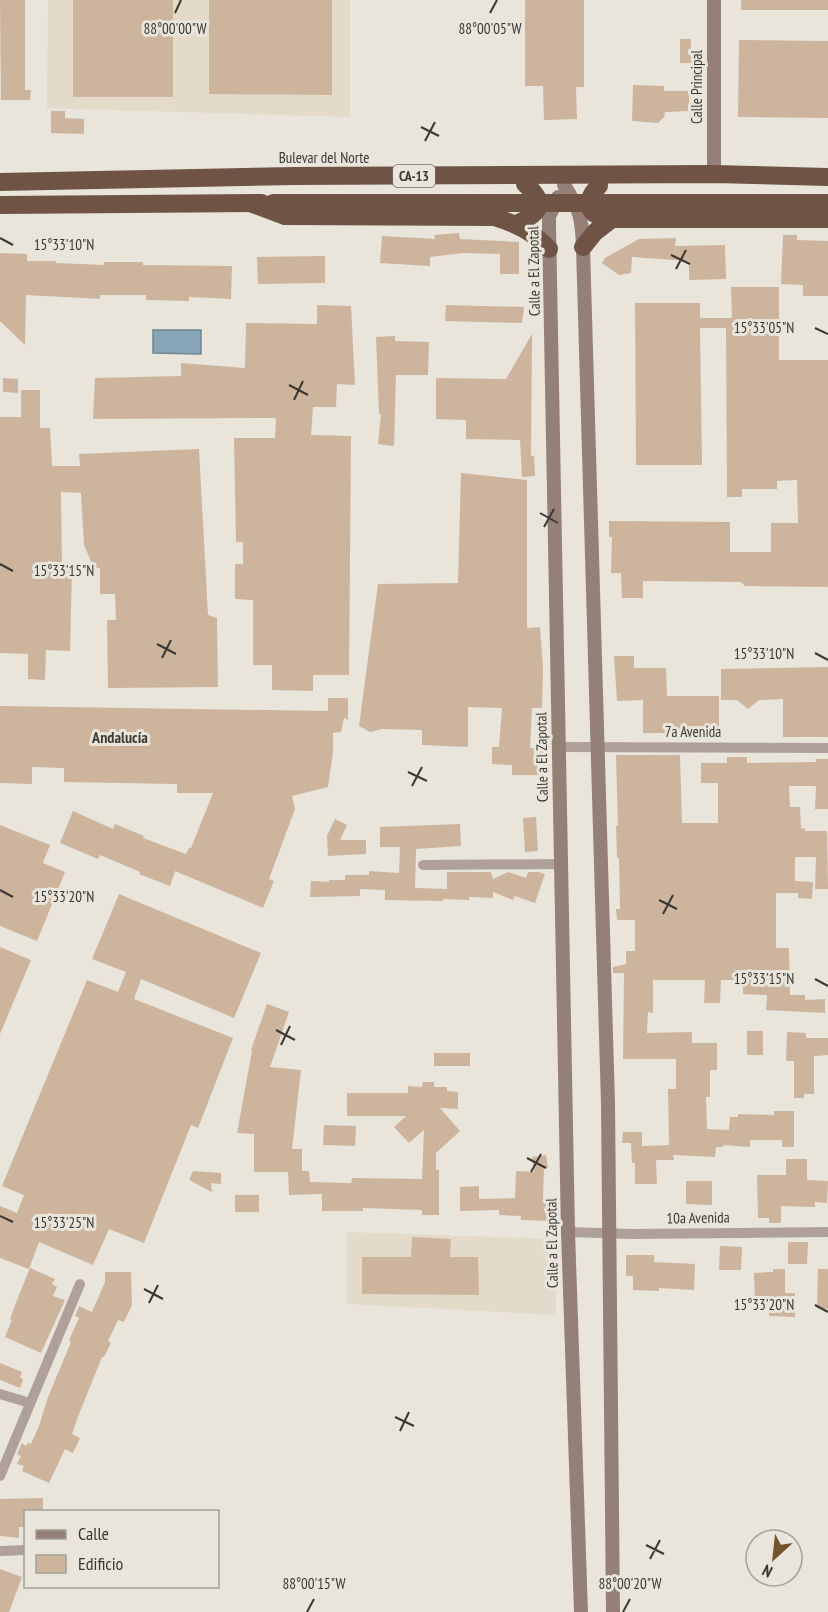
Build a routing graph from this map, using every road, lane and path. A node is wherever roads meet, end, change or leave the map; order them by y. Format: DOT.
graph roads {
  1 [pos="714,0"];
  2 [pos="714,174"];
  3 [pos="305,177"];
  4 [pos="828,177"];
  5 [pos="0,182"];
  6 [pos="525,184"];
  7 [pos="828,184"];
  8 [pos="564,185"];
  9 [pos="599,186"];
  10 [pos="828,202"];
  11 [pos="250,203"];
  12 [pos="0,206"];
  13 [pos="612,219"];
  14 [pos="828,219"];
  15 [pos="516,224"];
  16 [pos="583,247"];
  17 [pos="549,249"];
  18 [pos="559,747"];
  19 [pos="599,747"];
  20 [pos="828,748"];
  21 [pos="561,864"];
  22 [pos="423,865"];
  23 [pos="568,1232"];
  24 [pos="828,1232"];
  25 [pos="610,1234"];
  26 [pos="80,1284"];
  27 [pos="0,1394"];
  28 [pos="30,1403"];
  29 [pos="0,1476"];
  30 [pos="24,1550"];
  31 [pos="0,1551"];
  32 [pos="581,1612"];
  33 [pos="613,1612"];
  1 -- 2 [label="street, Calle Principal"];
  2 -- 3 [label="highway, Bulevar del Norte / CA-13"];
  2 -- 4 [label="highway, Bulevar del Norte / CA-13"];
  3 -- 5 [label="highway, Bulevar del Norte / CA-13"];
  3 -- 6 [label="highway"];
  6 -- 8 [label="highway"];
  6 -- 15 [label="highway"];
  7 -- 9 [label="highway"];
  8 -- 9 [label="highway"];
  8 -- 16 [label="street"];
  8 -- 17 [label="street, Calle a El Zapotal"];
  9 -- 13 [label="highway"];
  10 -- 11 [label="highway, CA-13, bridge"];
  11 -- 12 [label="highway, CA-13"];
  11 -- 15 [label="highway"];
  13 -- 14 [label="highway"];
  13 -- 16 [label="highway"];
  15 -- 17 [label="highway"];
  16 -- 19 [label="street"];
  17 -- 18 [label="street, Calle a El Zapotal"];
  18 -- 19 [label="street, 7a Avenida"];
  18 -- 21 [label="street, Calle a El Zapotal"];
  19 -- 20 [label="street, 7a Avenida"];
  19 -- 25 [label="street"];
  21 -- 22 [label="street"];
  21 -- 23 [label="street, Calle a El Zapotal"];
  23 -- 25 [label="street, 10a Avenida"];
  23 -- 32 [label="street, Calle a El Zapotal"];
  24 -- 25 [label="street, 10a Avenida"];
  25 -- 33 [label="street"];
  26 -- 28 [label="street"];
  27 -- 28 [label="street"];
  28 -- 29 [label="street"];
  30 -- 31 [label="street"];
}
